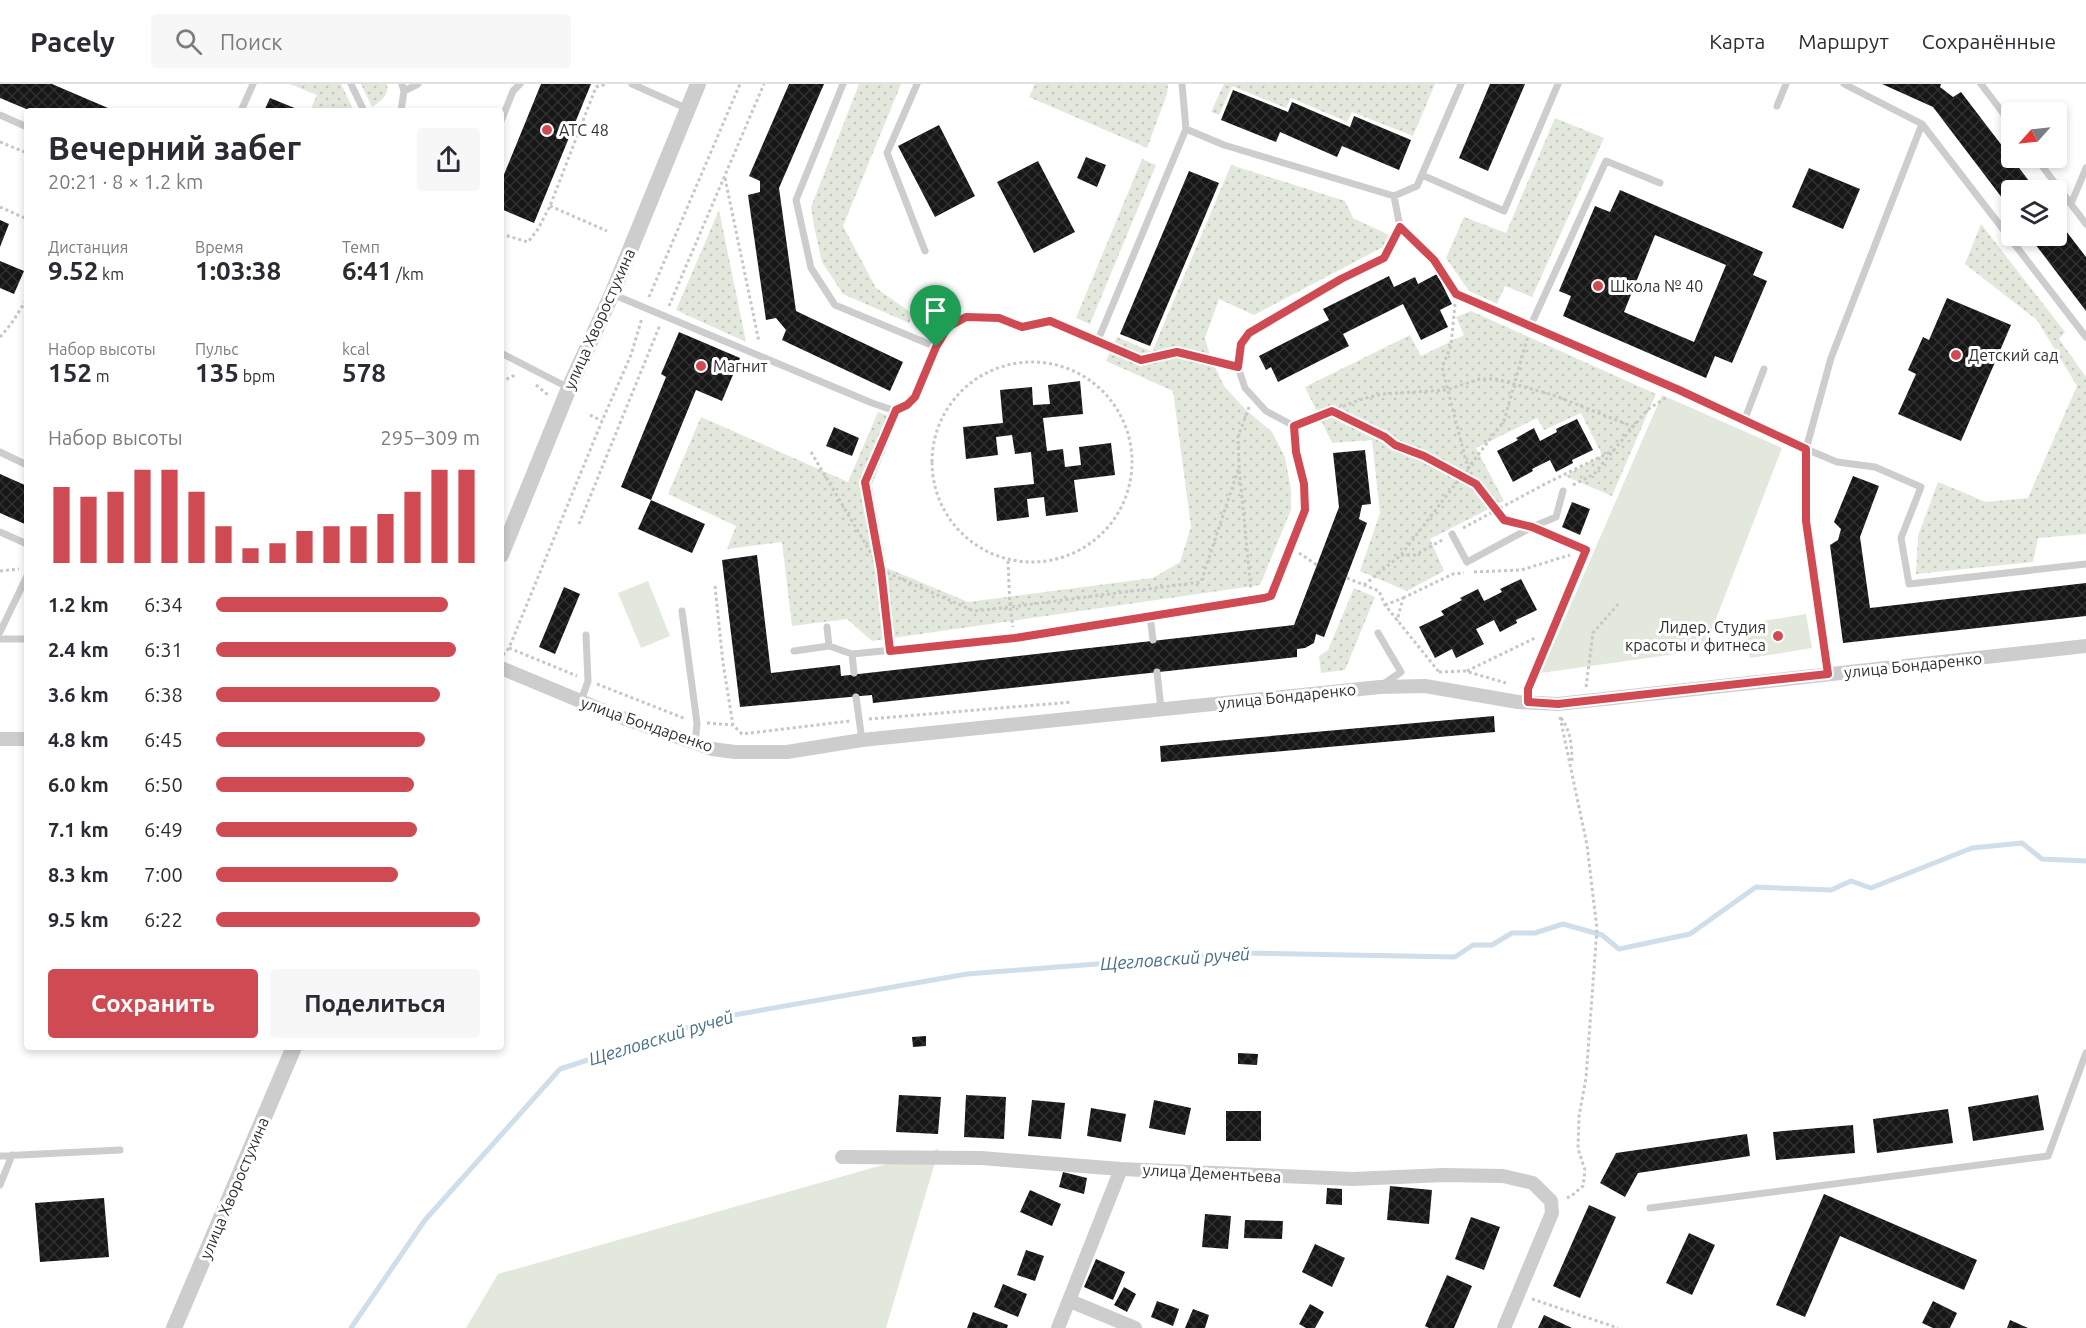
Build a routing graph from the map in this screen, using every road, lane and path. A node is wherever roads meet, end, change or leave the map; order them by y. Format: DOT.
graph roads {
  1 [pos="253,84"];
  2 [pos="351,84"];
  3 [pos="418,84"];
  4 [pos="520,84"];
  5 [pos="607,84"];
  6 [pos="632,84"];
  7 [pos="660,84"];
  8 [pos="698,84"];
  9 [pos="740,84"];
  10 [pos="764,84"];
  11 [pos="843,84"];
  12 [pos="916,84"];
  13 [pos="1182,84"];
  14 [pos="1461,84"];
  15 [pos="1558,84"];
  16 [pos="1786,84"];
  17 [pos="1844,84"];
  18 [pos="1981,84"];
  19 [pos="403,87"];
  20 [pos="656,94"];
  21 [pos="1777,106"];
  22 [pos="242,108"];
  23 [pos="363,108"];
  24 [pos="401,108"];
  25 [pos="688,109"];
  26 [pos="2001,110"];
  27 [pos="504,114"];
  28 [pos="0,115"];
  29 [pos="1922,124"];
  30 [pos="24,126"];
  31 [pos="1186,129"];
  32 [pos="0,142"];
  33 [pos="24,152"];
  34 [pos="2044,168"];
  35 [pos="2086,168"];
  36 [pos="1422,175"];
  37 [pos="725,177"];
  38 [pos="1660,183"];
  39 [pos="1394,196"];
  40 [pos="2071,204"];
  41 [pos="550,206"];
  42 [pos="0,207"];
  43 [pos="24,218"];
  44 [pos="2086,224"];
  45 [pos="1400,227"];
  46 [pos="607,231"];
  47 [pos="504,235"];
  48 [pos="926,251"];
  49 [pos="612,294"];
  50 [pos="1456,294"];
  51 [pos="24,304"];
  52 [pos="645,307"];
  53 [pos="664,316"];
  54 [pos="1530,327"];
  55 [pos="0,337"];
  56 [pos="2086,337"];
  57 [pos="1098,340"];
  58 [pos="936,347"];
  59 [pos="504,355"];
  60 [pos="761,355"];
  61 [pos="1238,367"];
  62 [pos="1764,369"];
  63 [pos="524,378"];
  64 [pos="504,380"];
  65 [pos="533,382"];
  66 [pos="1514,384"];
  67 [pos="569,388"];
  68 [pos="1446,390"];
  69 [pos="1679,390"];
  70 [pos="548,394"];
  71 [pos="1252,397"];
  72 [pos="896,410"];
  73 [pos="1332,411"];
  74 [pos="590,415"];
  75 [pos="602,421"];
  76 [pos="1744,421"];
  77 [pos="1294,426"];
  78 [pos="1634,426"];
  79 [pos="1616,449"];
  80 [pos="1806,449"];
  81 [pos="0,452"];
  82 [pos="811,452"];
  83 [pos="24,464"];
  84 [pos="1239,467"];
  85 [pos="1469,467"];
  86 [pos="1461,476"];
  87 [pos="1476,484"];
  88 [pos="1563,490"];
  89 [pos="1496,510"];
  90 [pos="579,524"];
  91 [pos="1532,527"];
  92 [pos="0,532"];
  93 [pos="1452,534"];
  94 [pos="24,543"];
  95 [pos="1291,547"];
  96 [pos="504,548"];
  97 [pos="1586,550"];
  98 [pos="1401,555"];
  99 [pos="1008,561"];
  100 [pos="2086,564"];
  101 [pos="1317,565"];
  102 [pos="24,569"];
  103 [pos="881,570"];
  104 [pos="0,571"];
  105 [pos="1347,578"];
  106 [pos="24,582"];
  107 [pos="1364,585"];
  108 [pos="1403,598"];
  109 [pos="1252,600"];
  110 [pos="1619,603"];
  111 [pos="1385,605"];
  112 [pos="1010,607"];
  113 [pos="682,611"];
  114 [pos="1150,616"];
  115 [pos="1397,621"];
  116 [pos="827,627"];
  117 [pos="1551,630"];
  118 [pos="0,632"];
  119 [pos="1378,633"];
  120 [pos="586,635"];
  121 [pos="1015,638"];
  122 [pos="0,639"];
  123 [pos="24,639"];
  124 [pos="1153,640"];
  125 [pos="829,646"];
  126 [pos="2086,646"];
  127 [pos="509,648"];
  128 [pos="794,651"];
  129 [pos="890,651"];
  130 [pos="504,654"];
  131 [pos="852,654"];
  132 [pos="504,669"];
  133 [pos="1465,671"];
  134 [pos="1157,672"];
  135 [pos="1439,672"];
  136 [pos="854,673"];
  137 [pos="1828,674"];
  138 [pos="588,681"];
  139 [pos="1380,687"];
  140 [pos="1586,689"];
  141 [pos="856,697"];
  142 [pos="580,701"];
  143 [pos="1528,702"];
  144 [pos="1161,709"];
  145 [pos="697,723"];
  146 [pos="733,725"];
  147 [pos="0,739"];
  148 [pos="24,739"];
  149 [pos="862,740"];
  150 [pos="695,744"];
  151 [pos="1571,767"];
  152 [pos="293,1050"];
  153 [pos="2086,1053"];
  154 [pos="120,1150"];
  155 [pos="12,1155"];
  156 [pos="0,1156"];
  157 [pos="842,1157"];
  158 [pos="1121,1169"];
  159 [pos="0,1185"];
  160 [pos="1551,1201"];
  161 [pos="1650,1208"];
  162 [pos="1519,1293"];
  163 [pos="1070,1301"];
  164 [pos="174,1328"];
  165 [pos="1058,1328"];
  166 [pos="1135,1328"];
  167 [pos="1504,1328"];
  168 [pos="1618,1328"];
  1 -- 22 [label="lane"];
  2 -- 23 [label="lane"];
  3 -- 19 [label="lane"];
  4 -- 27 [label="lane"];
  5 -- 41 [label="path"];
  6 -- 20 [label="lane"];
  7 -- 20 [label="lane"];
  8 -- 25 [label="street, улица Хворостухина"];
  9 -- 52 [label="path"];
  10 -- 37 [label="path"];
  11 -- 58 [label="lane"];
  12 -- 48 [label="lane"];
  13 -- 31 [label="lane"];
  14 -- 36 [label="lane"];
  15 -- 36 [label="lane"];
  16 -- 21 [label="lane"];
  17 -- 29 [label="lane"];
  18 -- 26 [label="lane"];
  19 -- 24 [label="lane"];
  20 -- 25 [label="lane"];
  25 -- 49 [label="street, улица Хворостухина"];
  28 -- 30 [label="lane"];
  29 -- 56 [label="lane"];
  29 -- 80 [label="lane"];
  31 -- 39 [label="lane"];
  31 -- 57 [label="lane"];
  32 -- 33 [label="path"];
  34 -- 40 [label="lane"];
  35 -- 40 [label="lane"];
  36 -- 39 [label="lane"];
  37 -- 53 [label="path"];
  37 -- 60 [label="path"];
  38 -- 54 [label="lane"];
  39 -- 45 [label="lane"];
  40 -- 44 [label="lane"];
  41 -- 46 [label="path"];
  41 -- 47 [label="path"];
  42 -- 43 [label="path"];
  45 -- 50 [label="lane"];
  45 -- 61 [label="lane"];
  49 -- 52 [label="lane"];
  49 -- 67 [label="street, улица Хворостухина"];
  50 -- 54 [label="path"];
  50 -- 68 [label="path"];
  51 -- 55 [label="path"];
  52 -- 53 [label="lane"];
  52 -- 75 [label="path"];
  53 -- 60 [label="lane"];
  53 -- 90 [label="path"];
  54 -- 66 [label="path"];
  54 -- 69 [label="lane"];
  57 -- 58 [label="lane"];
  57 -- 61 [label="path"];
  58 -- 72 [label="lane"];
  59 -- 67 [label="lane"];
  60 -- 72 [label="lane"];
  61 -- 71 [label="lane"];
  62 -- 76 [label="lane"];
  63 -- 64 [label="path"];
  65 -- 70 [label="path"];
  66 -- 68 [label="path"];
  66 -- 78 [label="path"];
  66 -- 85 [label="path"];
  67 -- 96 [label="street, улица Хворостухина"];
  68 -- 73 [label="path"];
  68 -- 85 [label="path"];
  69 -- 76 [label="lane"];
  69 -- 78 [label="path"];
  71 -- 77 [label="lane"];
  71 -- 84 [label="path"];
  72 -- 103 [label="path"];
  73 -- 77 [label="path"];
  73 -- 86 [label="path"];
  74 -- 75 [label="path"];
  75 -- 127 [label="path"];
  76 -- 80 [label="lane"];
  77 -- 95 [label="lane"];
  78 -- 79 [label="path"];
  79 -- 88 [label="path"];
  79 -- 89 [label="path"];
  80 -- 100 [label="lane"];
  80 -- 137 [label="lane"];
  81 -- 83 [label="lane"];
  82 -- 103 [label="path"];
  84 -- 109 [label="path"];
  84 -- 112 [label="path"];
  85 -- 86 [label="path"];
  85 -- 87 [label="path"];
  86 -- 87 [label="path"];
  86 -- 98 [label="path"];
  87 -- 89 [label="path"];
  88 -- 91 [label="lane"];
  89 -- 91 [label="path"];
  89 -- 93 [label="path"];
  91 -- 93 [label="lane"];
  91 -- 97 [label="lane"];
  92 -- 94 [label="lane"];
  93 -- 98 [label="path"];
  95 -- 101 [label="path"];
  95 -- 109 [label="lane"];
  97 -- 108 [label="path"];
  97 -- 117 [label="lane"];
  98 -- 107 [label="path"];
  99 -- 99 [label="path"];
  99 -- 112 [label="path"];
  102 -- 104 [label="path"];
  103 -- 112 [label="path"];
  103 -- 129 [label="path"];
  105 -- 107 [label="path"];
  106 -- 118 [label="lane"];
  107 -- 111 [label="path"];
  108 -- 111 [label="path"];
  108 -- 115 [label="path"];
  109 -- 114 [label="lane"];
  110 -- 140 [label="path"];
  111 -- 115 [label="path"];
  112 -- 121 [label="path"];
  113 -- 145 [label="lane"];
  114 -- 121 [label="lane"];
  114 -- 124 [label="lane"];
  115 -- 135 [label="path"];
  116 -- 125 [label="lane"];
  117 -- 133 [label="path"];
  117 -- 143 [label="lane"];
  119 -- 139 [label="lane"];
  120 -- 138 [label="lane"];
  121 -- 129 [label="lane"];
  122 -- 123 [label="lane"];
  125 -- 128 [label="lane"];
  125 -- 131 [label="lane"];
  126 -- 137 [label="street, улица Бондаренко"];
  127 -- 130 [label="path"];
  127 -- 138 [label="path"];
  129 -- 131 [label="lane"];
  131 -- 136 [label="lane"];
  132 -- 142 [label="street, улица Бондаренко"];
  134 -- 144 [label="lane"];
  137 -- 143 [label="street, улица Бондаренко"];
  138 -- 142 [label="lane"];
  138 -- 145 [label="path"];
  139 -- 143 [label="street, улица Бондаренко"];
  139 -- 144 [label="street, улица Бондаренко"];
  141 -- 149 [label="lane"];
  142 -- 150 [label="street, улица Бондаренко"];
  144 -- 149 [label="street, улица Бондаренко"];
  145 -- 146 [label="path"];
  145 -- 150 [label="lane"];
  147 -- 148 [label="street"];
  149 -- 150 [label="street, улица Бондаренко"];
  151 -- 151 [label="path"];
  151 -- 160 [label="path"];
  152 -- 164 [label="street, улица Хворостухина"];
  153 -- 161 [label="lane"];
  154 -- 155 [label="lane"];
  155 -- 156 [label="lane"];
  155 -- 159 [label="lane"];
  157 -- 158 [label="street, улица Дементьева"];
  158 -- 160 [label="street, улица Дементьева"];
  158 -- 163 [label="street"];
  160 -- 162 [label="street"];
  162 -- 167 [label="street"];
  162 -- 168 [label="path"];
  163 -- 165 [label="street"];
  163 -- 166 [label="street"];
}
